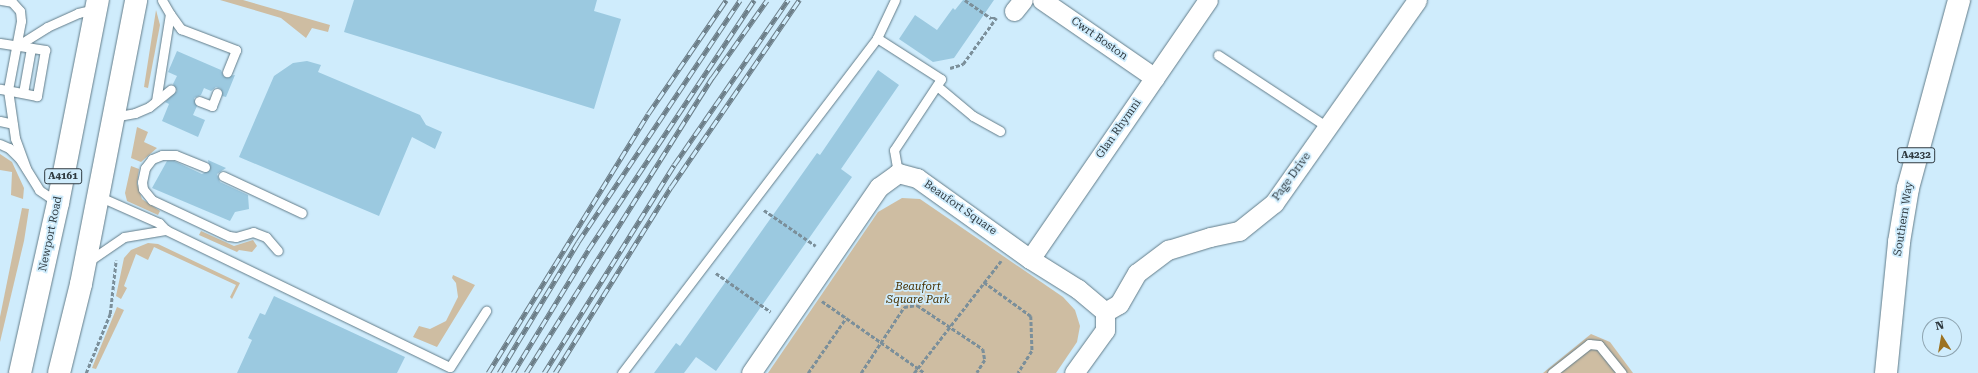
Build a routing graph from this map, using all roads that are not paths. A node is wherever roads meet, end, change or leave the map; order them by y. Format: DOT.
graph roads {
  1 [pos="1,0"];
  2 [pos="136,0"];
  3 [pos="162,0"];
  4 [pos="895,0"];
  5 [pos="1042,0"];
  6 [pos="1208,0"];
  7 [pos="1417,0"];
  8 [pos="1959,0"];
  9 [pos="97,5"];
  10 [pos="170,14"];
  11 [pos="877,38"];
  12 [pos="0,43"];
  13 [pos="17,46"];
  14 [pos="31,48"];
  15 [pos="1218,55"];
  16 [pos="227,72"];
  17 [pos="1155,78"];
  18 [pos="937,82"];
  19 [pos="4,89"];
  20 [pos="171,89"];
  21 [pos="23,93"];
  22 [pos="217,93"];
  23 [pos="156,101"];
  24 [pos="199,101"];
  25 [pos="112,117"];
  26 [pos="0,122"];
  27 [pos="13,124"];
  28 [pos="1327,127"];
  29 [pos="1000,131"];
  30 [pos="0,144"];
  31 [pos="205,167"];
  32 [pos="26,168"];
  33 [pos="898,173"];
  34 [pos="223,176"];
  35 [pos="98,196"];
  36 [pos="58,203"];
  37 [pos="302,213"];
  38 [pos="166,230"];
  39 [pos="278,251"];
  40 [pos="1030,259"];
  41 [pos="84,265"];
  42 [pos="486,311"];
  43 [pos="1105,312"];
  44 [pos="449,370"];
  45 [pos="20,373"];
  46 [pos="60,373"];
  47 [pos="622,373"];
  48 [pos="751,373"];
  49 [pos="1074,373"];
  50 [pos="1552,373"];
  51 [pos="1622,373"];
  52 [pos="1886,373"];
  1 -- 13 [label="lane"];
  2 -- 25 [label="main road"];
  3 -- 10 [label="lane"];
  4 -- 11 [label="lane"];
  5 -- 17 [label="street, Cwrt Boston"];
  6 -- 17 [label="street, Glan Rhymni"];
  7 -- 28 [label="street, Page Drive"];
  8 -- 52 [label="main road, Southern Way / A4232"];
  9 -- 13 [label="lane"];
  9 -- 36 [label="main road, Newport Road / A4161"];
  10 -- 16 [label="lane"];
  10 -- 23 [label="lane"];
  11 -- 18 [label="lane"];
  11 -- 47 [label="lane"];
  12 -- 13 [label="lane"];
  13 -- 14 [label="lane"];
  13 -- 19 [label="lane"];
  14 -- 21 [label="lane"];
  14 -- 21 [label="lane"];
  15 -- 28 [label="lane"];
  17 -- 40 [label="street, Glan Rhymni"];
  18 -- 29 [label="lane"];
  18 -- 33 [label="lane"];
  19 -- 21 [label="lane"];
  19 -- 27 [label="lane"];
  20 -- 23 [label="lane"];
  22 -- 24 [label="lane"];
  23 -- 25 [label="lane"];
  25 -- 35 [label="main road"];
  26 -- 27 [label="lane"];
  27 -- 32 [label="lane"];
  28 -- 43 [label="street, Page Drive"];
  30 -- 32 [label="lane"];
  31 -- 39 [label="lane"];
  32 -- 36 [label="lane"];
  33 -- 40 [label="street, Beaufort Square"];
  33 -- 48 [label="street"];
  34 -- 37 [label="lane"];
  35 -- 38 [label="lane"];
  35 -- 41 [label="main road"];
  36 -- 45 [label="main road, Newport Road / A4161"];
  38 -- 41 [label="lane"];
  38 -- 44 [label="lane"];
  40 -- 43 [label="street, Beaufort Square"];
  41 -- 46 [label="main road"];
  42 -- 44 [label="lane"];
  43 -- 49 [label="street"];
  50 -- 51 [label="lane"];
}
